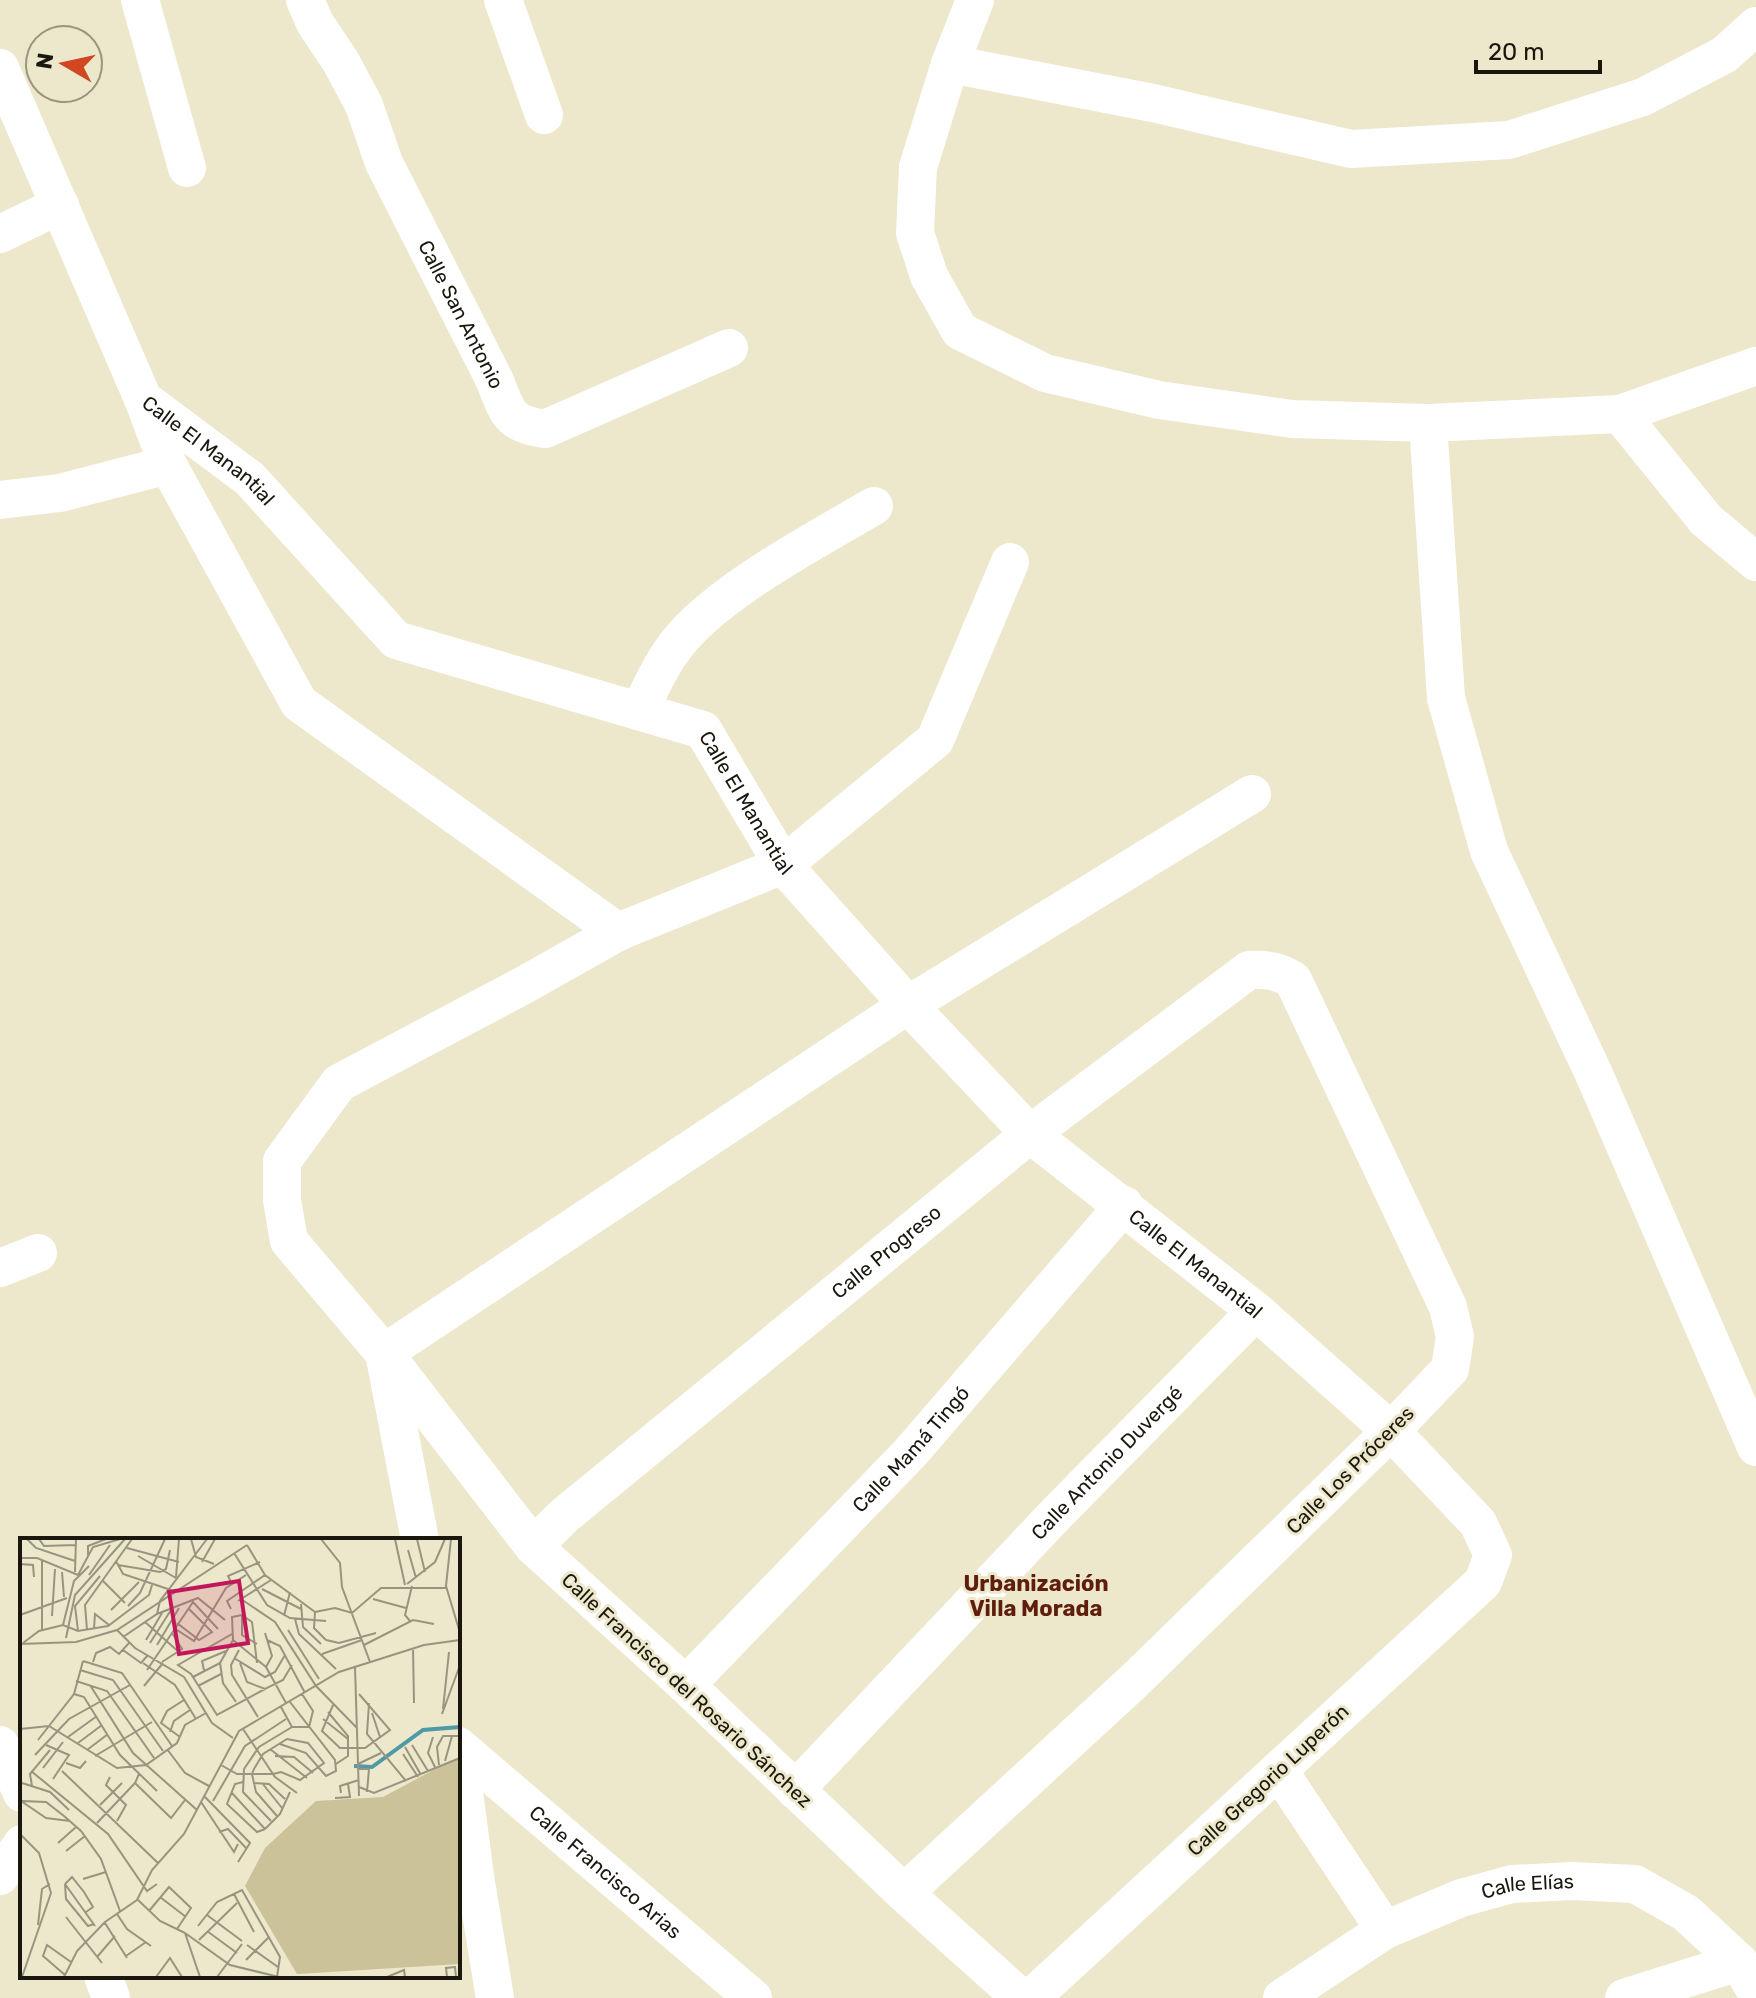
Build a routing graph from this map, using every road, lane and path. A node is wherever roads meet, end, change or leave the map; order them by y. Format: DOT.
graph roads {
  1 [pos="140,0"];
  2 [pos="305,0"];
  3 [pos="975,0"];
  4 [pos="505,1"];
  5 [pos="1756,26"];
  6 [pos="950,64"];
  7 [pos="0,68"];
  8 [pos="544,115"];
  9 [pos="187,168"];
  10 [pos="60,205"];
  11 [pos="0,234"];
  12 [pos="729,348"];
  13 [pos="1756,366"];
  14 [pos="143,399"];
  15 [pos="1620,414"];
  16 [pos="1428,423"];
  17 [pos="168,465"];
  18 [pos="0,500"];
  19 [pos="874,506"];
  20 [pos="1010,562"];
  21 [pos="1756,562"];
  22 [pos="639,711"];
  23 [pos="1252,794"];
  24 [pos="783,865"];
  25 [pos="618,932"];
  26 [pos="1249,970"];
  27 [pos="908,1005"];
  28 [pos="1030,1134"];
  29 [pos="1124,1205"];
  30 [pos="38,1253"];
  31 [pos="0,1268"];
  32 [pos="1256,1311"];
  33 [pos="384,1353"];
  34 [pos="1391,1431"];
  35 [pos="1756,1447"];
  36 [pos="420,1538"];
  37 [pos="533,1546"];
  38 [pos="1493,1555"];
  39 [pos="686,1685"];
  40 [pos="20,1742"];
  41 [pos="0,1745"];
  42 [pos="460,1748"];
  43 [pos="1279,1771"];
  44 [pos="460,1779"];
  45 [pos="20,1789"];
  46 [pos="795,1790"];
  47 [pos="20,1847"];
  48 [pos="0,1876"];
  49 [pos="466,1878"];
  50 [pos="904,1893"];
  51 [pos="1385,1930"];
  52 [pos="1748,1977"];
  53 [pos="104,1978"];
  54 [pos="111,1998"];
  55 [pos="495,1998"];
  56 [pos="753,1998"];
  57 [pos="1021,1998"];
  58 [pos="1031,1998"];
  59 [pos="1282,1998"];
  60 [pos="1624,1998"];
  1 -- 9 [label="street"];
  2 -- 12 [label="street, Calle San Antonio"];
  3 -- 6 [label="street"];
  4 -- 8 [label="street"];
  5 -- 6 [label="street"];
  6 -- 16 [label="street"];
  7 -- 10 [label="street, Calle El Manantial"];
  10 -- 11 [label="street"];
  10 -- 14 [label="street, Calle El Manantial"];
  13 -- 15 [label="street"];
  14 -- 17 [label="street"];
  14 -- 22 [label="street, Calle El Manantial"];
  15 -- 16 [label="street"];
  15 -- 21 [label="street"];
  16 -- 35 [label="street"];
  17 -- 18 [label="street"];
  17 -- 25 [label="street"];
  19 -- 22 [label="street"];
  20 -- 24 [label="street"];
  22 -- 24 [label="street, Calle El Manantial"];
  23 -- 27 [label="street"];
  24 -- 25 [label="street"];
  24 -- 27 [label="street, Calle El Manantial"];
  25 -- 33 [label="street, Calle Francisco del Rosario Sánchez"];
  26 -- 28 [label="street, Calle Progreso"];
  26 -- 34 [label="street, Calle Los Próceres"];
  27 -- 28 [label="street, Calle El Manantial"];
  27 -- 33 [label="street"];
  28 -- 29 [label="street, Calle El Manantial"];
  28 -- 37 [label="street, Calle Progreso"];
  29 -- 32 [label="street, Calle El Manantial"];
  29 -- 39 [label="street, Calle Mamá Tingó"];
  30 -- 31 [label="street"];
  32 -- 34 [label="street, Calle El Manantial"];
  32 -- 46 [label="street, Calle Antonio Duvergé"];
  33 -- 36 [label="street"];
  33 -- 37 [label="street, Calle Francisco del Rosario Sánchez"];
  34 -- 38 [label="street, Calle El Manantial"];
  34 -- 50 [label="street, Calle Los Próceres"];
  37 -- 39 [label="street, Calle Francisco del Rosario Sánchez"];
  38 -- 43 [label="street, Calle Gregorio Luperón"];
  39 -- 46 [label="street, Calle Francisco del Rosario Sánchez"];
  40 -- 41 [label="street"];
  41 -- 45 [label="street"];
  42 -- 56 [label="street, Calle Francisco Arias"];
  43 -- 51 [label="street"];
  43 -- 58 [label="street, Calle Gregorio Luperón"];
  44 -- 49 [label="street"];
  46 -- 50 [label="street, Calle Francisco del Rosario Sánchez"];
  47 -- 48 [label="street"];
  49 -- 55 [label="street"];
  50 -- 57 [label="street, Calle Francisco del Rosario Sánchez"];
  51 -- 52 [label="street, Calle Elías"];
  51 -- 59 [label="street, Calle Elías"];
  52 -- 60 [label="street"];
  53 -- 54 [label="street"];
}
